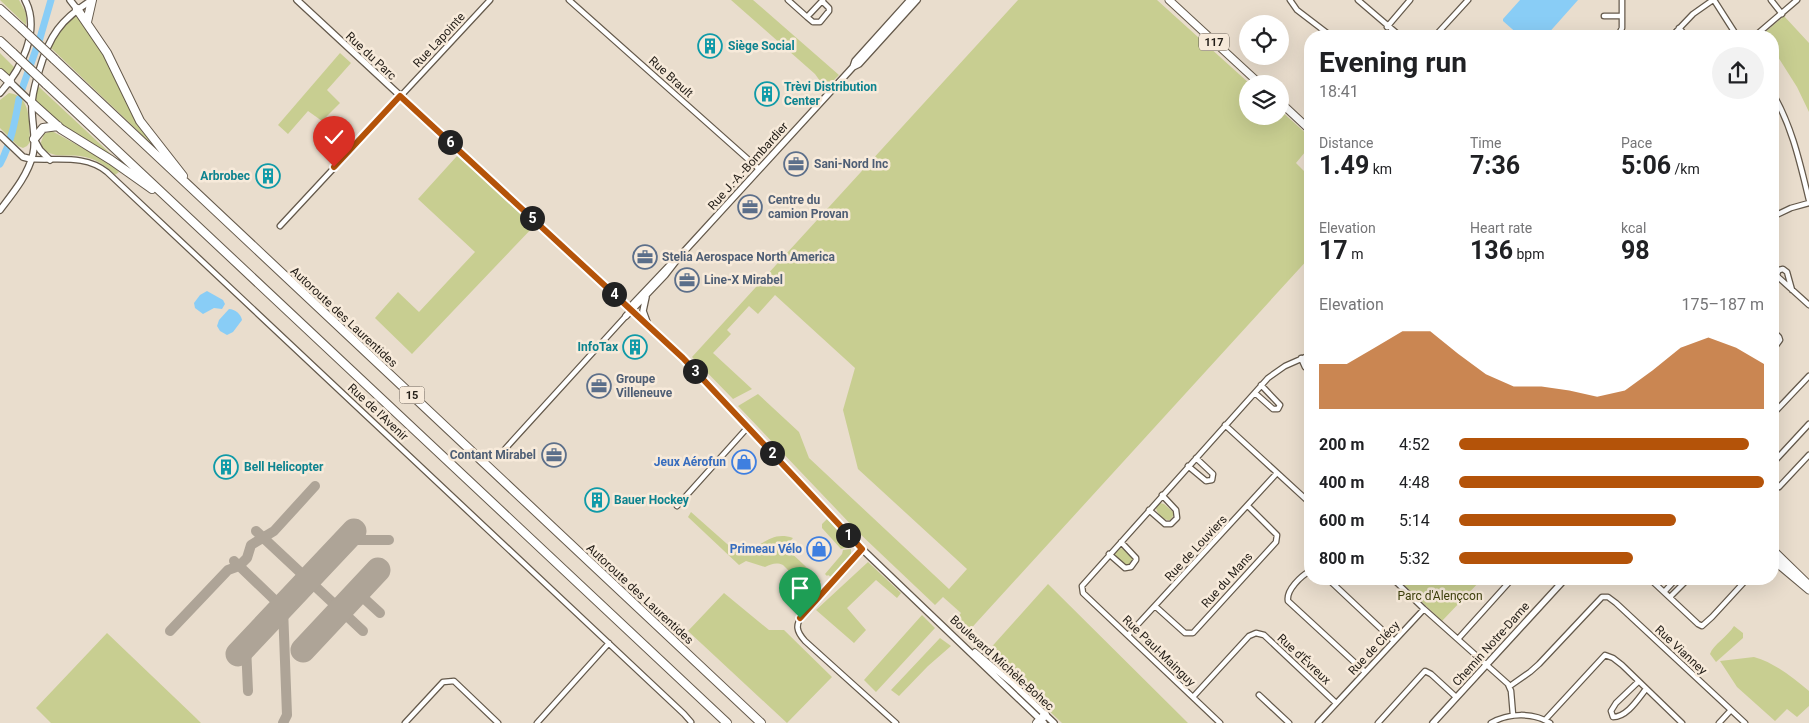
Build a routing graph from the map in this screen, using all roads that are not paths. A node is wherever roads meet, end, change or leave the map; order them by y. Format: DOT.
graph roads {
  1 [pos="25,0"];
  2 [pos="70,0"];
  3 [pos="84,0"];
  4 [pos="92,0"];
  5 [pos="297,0"];
  6 [pos="490,0"];
  7 [pos="569,0"];
  8 [pos="788,0"];
  9 [pos="910,0"];
  10 [pos="917,0"];
  11 [pos="1169,0"];
  12 [pos="1290,0"];
  13 [pos="1358,0"];
  14 [pos="1410,0"];
  15 [pos="1468,0"];
  16 [pos="1622,0"];
  17 [pos="1714,0"];
  18 [pos="1770,0"];
  19 [pos="1797,0"];
  20 [pos="822,1"];
  21 [pos="0,8"];
  22 [pos="75,10"];
  23 [pos="1782,14"];
  24 [pos="1604,16"];
  25 [pos="1622,16"];
  26 [pos="807,17"];
  27 [pos="87,22"];
  28 [pos="1388,27"];
  29 [pos="1679,28"];
  30 [pos="1322,30"];
  31 [pos="1392,30"];
  32 [pos="1440,30"];
  33 [pos="1621,30"];
  34 [pos="1733,30"];
  35 [pos="1762,30"];
  36 [pos="0,41"];
  37 [pos="853,67"];
  38 [pos="0,73"];
  39 [pos="1250,75"];
  40 [pos="10,82"];
  41 [pos="0,93"];
  42 [pos="400,96"];
  43 [pos="32,103"];
  44 [pos="1779,104"];
  45 [pos="1289,110"];
  46 [pos="1304,124"];
  47 [pos="58,126"];
  48 [pos="0,135"];
  49 [pos="34,139"];
  50 [pos="31,159"];
  51 [pos="50,160"];
  52 [pos="759,169"];
  53 [pos="198,195"];
  54 [pos="171,201"];
  55 [pos="1809,202"];
  56 [pos="0,210"];
  57 [pos="1779,214"];
  58 [pos="280,226"];
  59 [pos="679,257"];
  60 [pos="1792,290"];
  61 [pos="646,296"];
  62 [pos="1809,305"];
  63 [pos="631,310"];
  64 [pos="626,316"];
  65 [pos="649,326"];
  66 [pos="1304,357"];
  67 [pos="1301,358"];
  68 [pos="1304,365"];
  69 [pos="1809,376"];
  70 [pos="1261,385"];
  71 [pos="1254,393"];
  72 [pos="1779,408"];
  73 [pos="1809,424"];
  74 [pos="1225,425"];
  75 [pos="748,427"];
  76 [pos="505,448"];
  77 [pos="1809,455"];
  78 [pos="1779,456"];
  79 [pos="1196,458"];
  80 [pos="1188,466"];
  81 [pos="1277,473"];
  82 [pos="1779,487"];
  83 [pos="1162,495"];
  84 [pos="1304,498"];
  85 [pos="677,506"];
  86 [pos="1248,506"];
  87 [pos="1149,510"];
  88 [pos="1121,542"];
  89 [pos="862,549"];
  90 [pos="1109,554"];
  91 [pos="1779,556"];
  92 [pos="1779,565"];
  93 [pos="1304,577"];
  94 [pos="1334,585"];
  95 [pos="1399,585"];
  96 [pos="1507,585"];
  97 [pos="1559,585"];
  98 [pos="1658,585"];
  99 [pos="1670,585"];
  100 [pos="1682,585"];
  101 [pos="1742,585"];
  102 [pos="1809,585"];
  103 [pos="1809,590"];
  104 [pos="1665,591"];
  105 [pos="1670,596"];
  106 [pos="1155,606"];
  107 [pos="1424,609"];
  108 [pos="1128,635"];
  109 [pos="1458,639"];
  110 [pos="1394,641"];
  111 [pos="609,643"];
  112 [pos="1486,664"];
  113 [pos="1365,672"];
  114 [pos="1638,682"];
  115 [pos="1510,686"];
  116 [pos="1646,689"];
  117 [pos="1259,694"];
  118 [pos="1193,697"];
  119 [pos="1456,697"];
  120 [pos="1336,703"];
  121 [pos="1731,710"];
  122 [pos="1513,715"];
  123 [pos="1545,720"];
  124 [pos="1045,721"];
  125 [pos="691,722"];
  126 [pos="405,723"];
  127 [pos="498,723"];
  128 [pos="537,723"];
  129 [pos="727,723"];
  130 [pos="761,723"];
  131 [pos="896,723"];
  132 [pos="1220,723"];
  133 [pos="1289,723"];
  134 [pos="1318,723"];
  135 [pos="1378,723"];
  136 [pos="1433,723"];
  137 [pos="1491,723"];
  138 [pos="1550,723"];
  139 [pos="1682,723"];
  140 [pos="1719,723"];
  141 [pos="1745,723"];
  1 -- 40 [label="street"];
  2 -- 22 [label="street"];
  3 -- 22 [label="street"];
  4 -- 22 [label="street"];
  4 -- 27 [label="highway"];
  5 -- 42 [label="street, Rue du Parc"];
  6 -- 42 [label="street, Rue Lapointe"];
  7 -- 52 [label="street, Rue Brault"];
  8 -- 26 [label="street"];
  9 -- 37 [label="street, Rue J.-A.-Bombardier"];
  10 -- 37 [label="street, Rue J.-A.-Bombardier"];
  11 -- 39 [label="main road, 117"];
  12 -- 30 [label="street"];
  13 -- 28 [label="street"];
  14 -- 28 [label="street"];
  15 -- 32 [label="street"];
  16 -- 25 [label="street"];
  17 -- 29 [label="street"];
  17 -- 34 [label="street"];
  18 -- 23 [label="street"];
  19 -- 23 [label="street"];
  20 -- 26 [label="street"];
  20 -- 26 [label="street"];
  21 -- 53 [label="highway, Autoroute des Laurentides / 15, bridge"];
  22 -- 27 [label="highway"];
  22 -- 43 [label="street"];
  23 -- 35 [label="street"];
  24 -- 25 [label="street"];
  25 -- 33 [label="street"];
  27 -- 53 [label="highway"];
  28 -- 31 [label="street"];
  36 -- 54 [label="highway, 15, bridge"];
  37 -- 52 [label="street, Rue J.-A.-Bombardier"];
  38 -- 40 [label="highway"];
  40 -- 41 [label="street"];
  40 -- 43 [label="street"];
  42 -- 58 [label="street, Rue Lapointe"];
  42 -- 63 [label="street, Rue du Parc"];
  43 -- 47 [label="highway"];
  43 -- 49 [label="street"];
  44 -- 55 [label="street"];
  45 -- 46 [label="main road"];
  47 -- 49 [label="highway"];
  47 -- 54 [label="highway"];
  48 -- 50 [label="street"];
  49 -- 50 [label="street"];
  49 -- 51 [label="street"];
  50 -- 51 [label="street, Rue de l'Avenir"];
  50 -- 56 [label="street"];
  51 -- 111 [label="street, Rue de l'Avenir"];
  52 -- 59 [label="street, Rue J.-A.-Bombardier"];
  53 -- 130 [label="highway, Autoroute des Laurentides / 15"];
  54 -- 129 [label="highway, 15"];
  55 -- 57 [label="street"];
  59 -- 61 [label="street, Rue J.-A.-Bombardier"];
  59 -- 63 [label="street, Rue J.-A.-Bombardier"];
  60 -- 62 [label="street"];
  61 -- 63 [label="street, Rue J.-A.-Bombardier"];
  61 -- 65 [label="street"];
  63 -- 64 [label="street, Rue J.-A.-Bombardier"];
  63 -- 65 [label="street, Boulevard Michèle-Bohec"];
  64 -- 76 [label="street, Rue J.-A.-Bombardier"];
  65 -- 75 [label="street, Boulevard Michèle-Bohec"];
  66 -- 67 [label="street"];
  67 -- 68 [label="street"];
  67 -- 70 [label="street"];
  69 -- 72 [label="street"];
  70 -- 71 [label="street"];
  70 -- 71 [label="street"];
  71 -- 74 [label="street"];
  73 -- 78 [label="street"];
  74 -- 79 [label="street"];
  74 -- 81 [label="street"];
  75 -- 85 [label="street"];
  75 -- 89 [label="street, Boulevard Michèle-Bohec"];
  77 -- 82 [label="street"];
  79 -- 80 [label="street"];
  79 -- 80 [label="street"];
  80 -- 83 [label="street"];
  81 -- 84 [label="street"];
  81 -- 86 [label="street, Rue de Louviers"];
  83 -- 87 [label="street"];
  83 -- 87 [label="street"];
  86 -- 106 [label="street, Rue de Louviers"];
  86 -- 106 [label="street, Rue du Mans"];
  87 -- 88 [label="street"];
  88 -- 90 [label="street"];
  88 -- 90 [label="street"];
  89 -- 124 [label="street, Boulevard Michèle-Bohec"];
  89 -- 131 [label="street"];
  90 -- 108 [label="street, Rue Paul-Mainguy"];
  91 -- 102 [label="main road"];
  92 -- 103 [label="main road"];
  93 -- 113 [label="street"];
  94 -- 110 [label="street"];
  95 -- 107 [label="street"];
  96 -- 109 [label="street"];
  97 -- 112 [label="street, Chemin Notre-Dame"];
  98 -- 104 [label="street"];
  99 -- 104 [label="street"];
  100 -- 105 [label="street"];
  101 -- 105 [label="street"];
  104 -- 105 [label="street"];
  106 -- 108 [label="street, Rue de Louviers"];
  107 -- 109 [label="street"];
  107 -- 110 [label="street, Rue de Clécy"];
  108 -- 118 [label="street, Rue Paul-Mainguy"];
  109 -- 112 [label="street"];
  110 -- 113 [label="street, Rue de Clécy"];
  111 -- 125 [label="street, Rue de l'Avenir"];
  111 -- 128 [label="street"];
  112 -- 115 [label="street"];
  112 -- 119 [label="street, Chemin Notre-Dame"];
  113 -- 120 [label="street, Rue de Clécy"];
  114 -- 116 [label="street"];
  114 -- 116 [label="street"];
  114 -- 123 [label="street"];
  115 -- 121 [label="street, Rue Vianney"];
  115 -- 122 [label="street"];
  116 -- 139 [label="street"];
  117 -- 133 [label="street"];
  118 -- 120 [label="street, Rue d'Évreux"];
  118 -- 132 [label="street, Rue Paul-Mainguy"];
  119 -- 135 [label="street"];
  119 -- 136 [label="street, Chemin Notre-Dame"];
  120 -- 134 [label="street, Rue de Clécy"];
  121 -- 140 [label="street"];
  121 -- 141 [label="street, Rue Vianney"];
  122 -- 123 [label="street"];
  122 -- 137 [label="street"];
  123 -- 138 [label="street"];
  126 -- 127 [label="street"];
}
